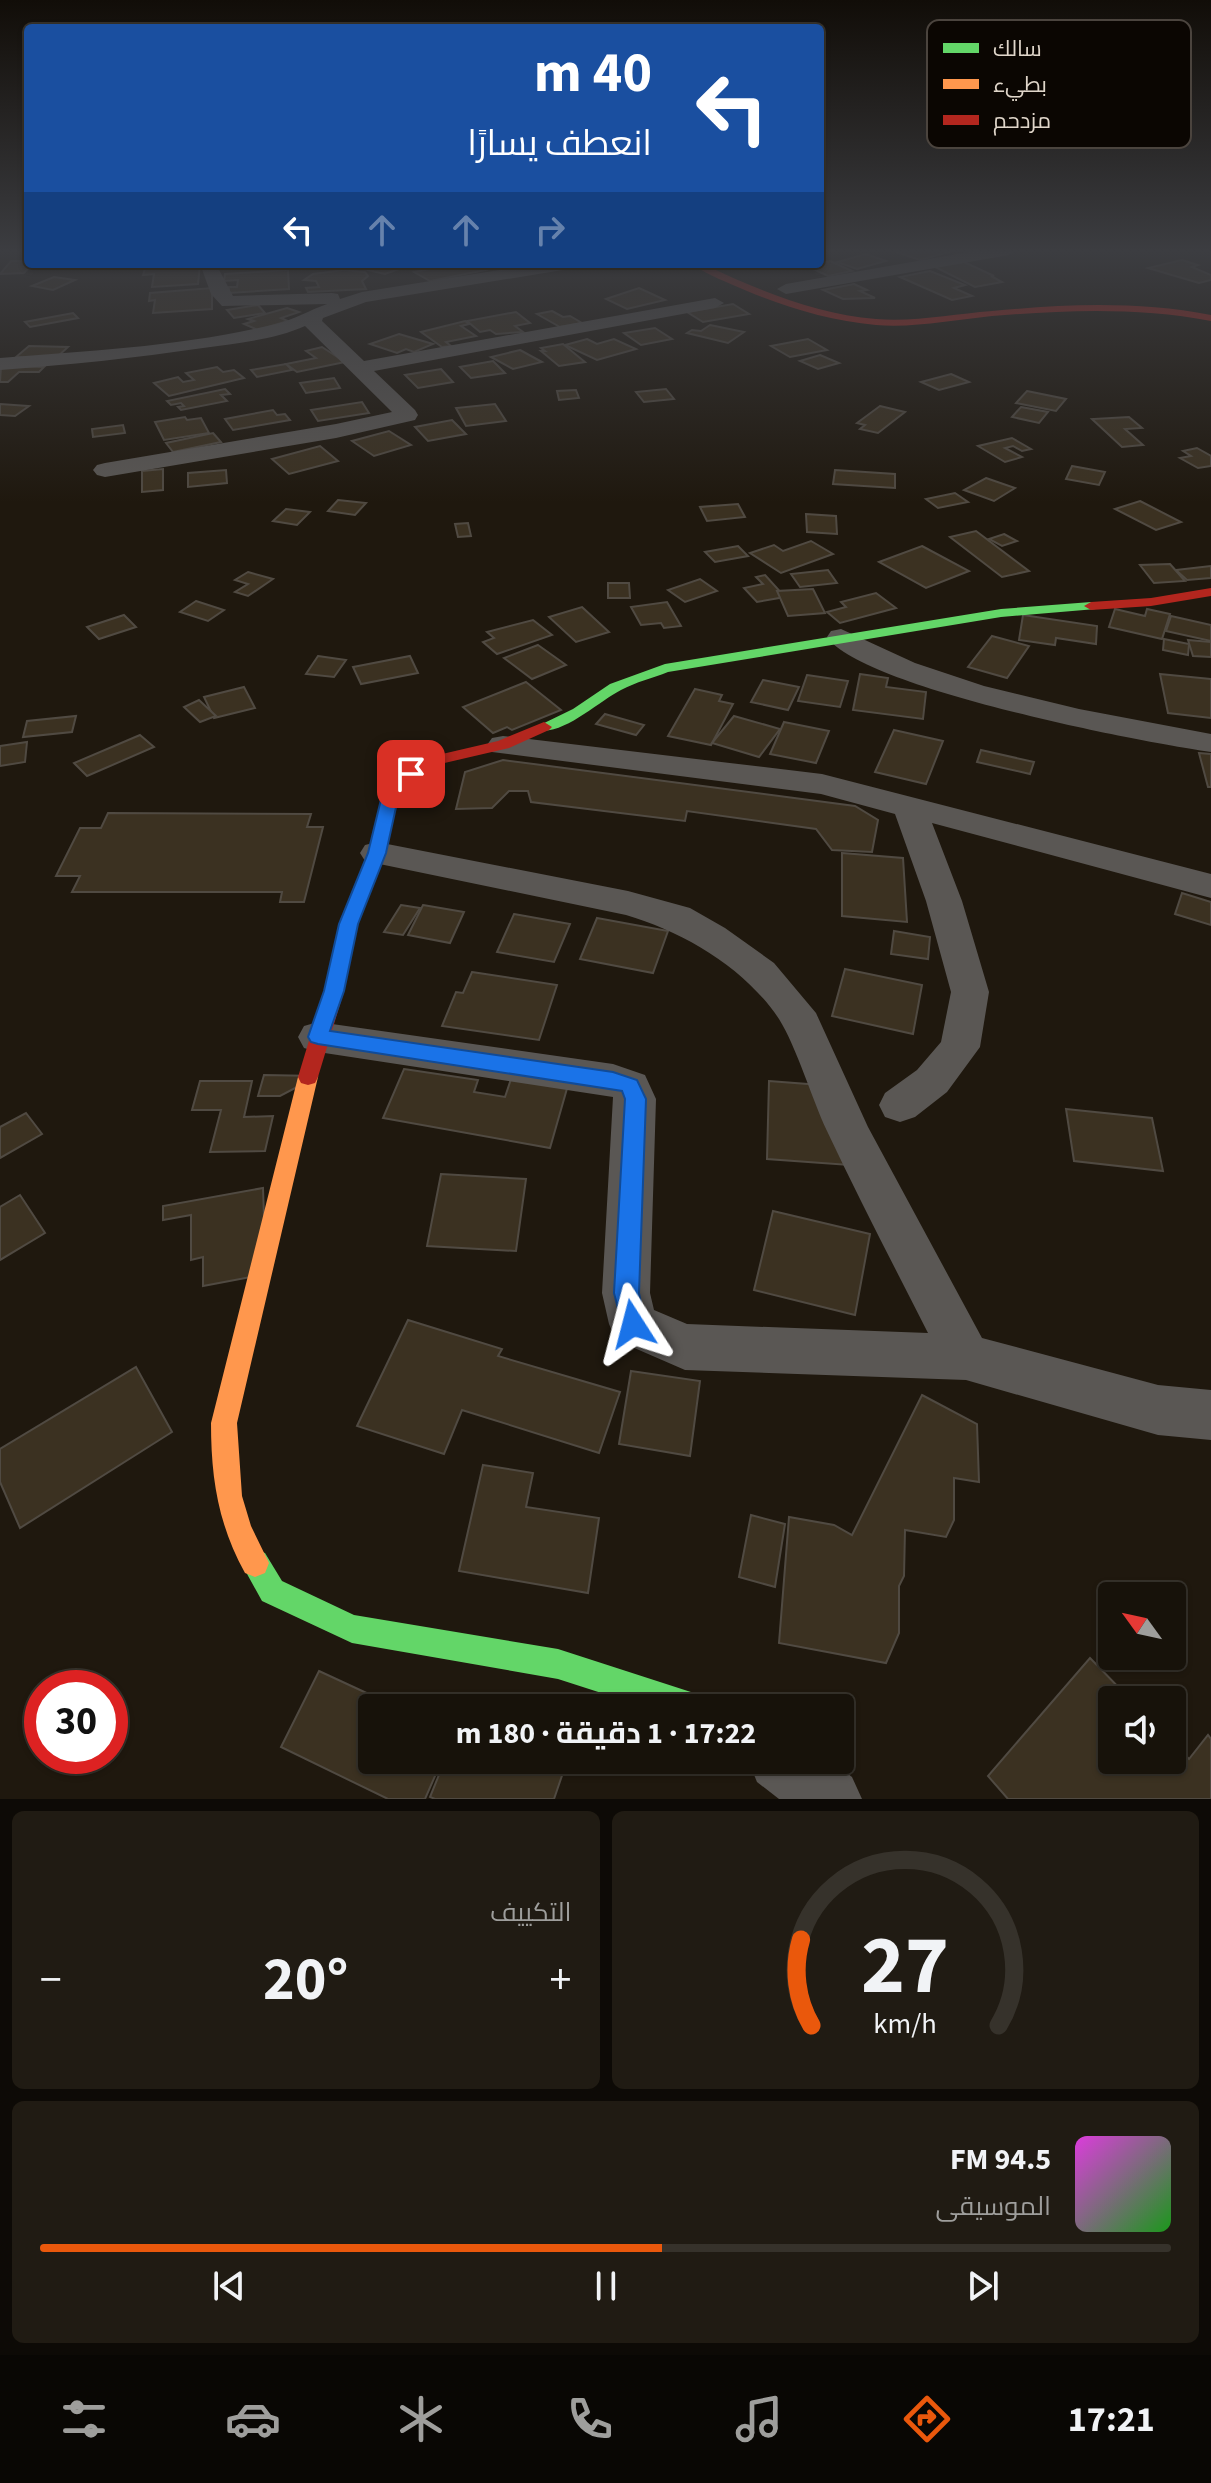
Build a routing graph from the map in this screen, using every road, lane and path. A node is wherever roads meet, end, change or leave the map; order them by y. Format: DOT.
graph roads {
  1 [pos="253,334"];
  2 [pos="324,334"];
  3 [pos="546,334"];
  4 [pos="0,364"];
  5 [pos="360,368"];
  6 [pos="105,470"];
  7 [pos="1211,592"];
  8 [pos="841,637"];
  9 [pos="1211,743"];
  10 [pos="503,745"];
  11 [pos="909,807"];
  12 [pos="377,853"];
  13 [pos="1211,886"];
  14 [pos="318,1037"];
  15 [pos="900,1105"];
  16 [pos="966,1357"];
  17 [pos="1211,1415"];
  18 [pos="651,1694"];
  19 [pos="797,1774"];
  20 [pos="830,1799"];
  1 -- 4 [label="street"];
  2 -- 5 [label="street"];
  3 -- 5 [label="street"];
  5 -- 6 [label="street"];
  7 -- 8 [label="street"];
  8 -- 9 [label="street"];
  8 -- 10 [label="street"];
  10 -- 11 [label="street"];
  10 -- 12 [label="street"];
  11 -- 13 [label="street"];
  11 -- 15 [label="street"];
  12 -- 14 [label="street"];
  12 -- 16 [label="street"];
  14 -- 16 [label="street"];
  14 -- 18 [label="street"];
  16 -- 17 [label="street"];
  19 -- 20 [label="street"];
}
